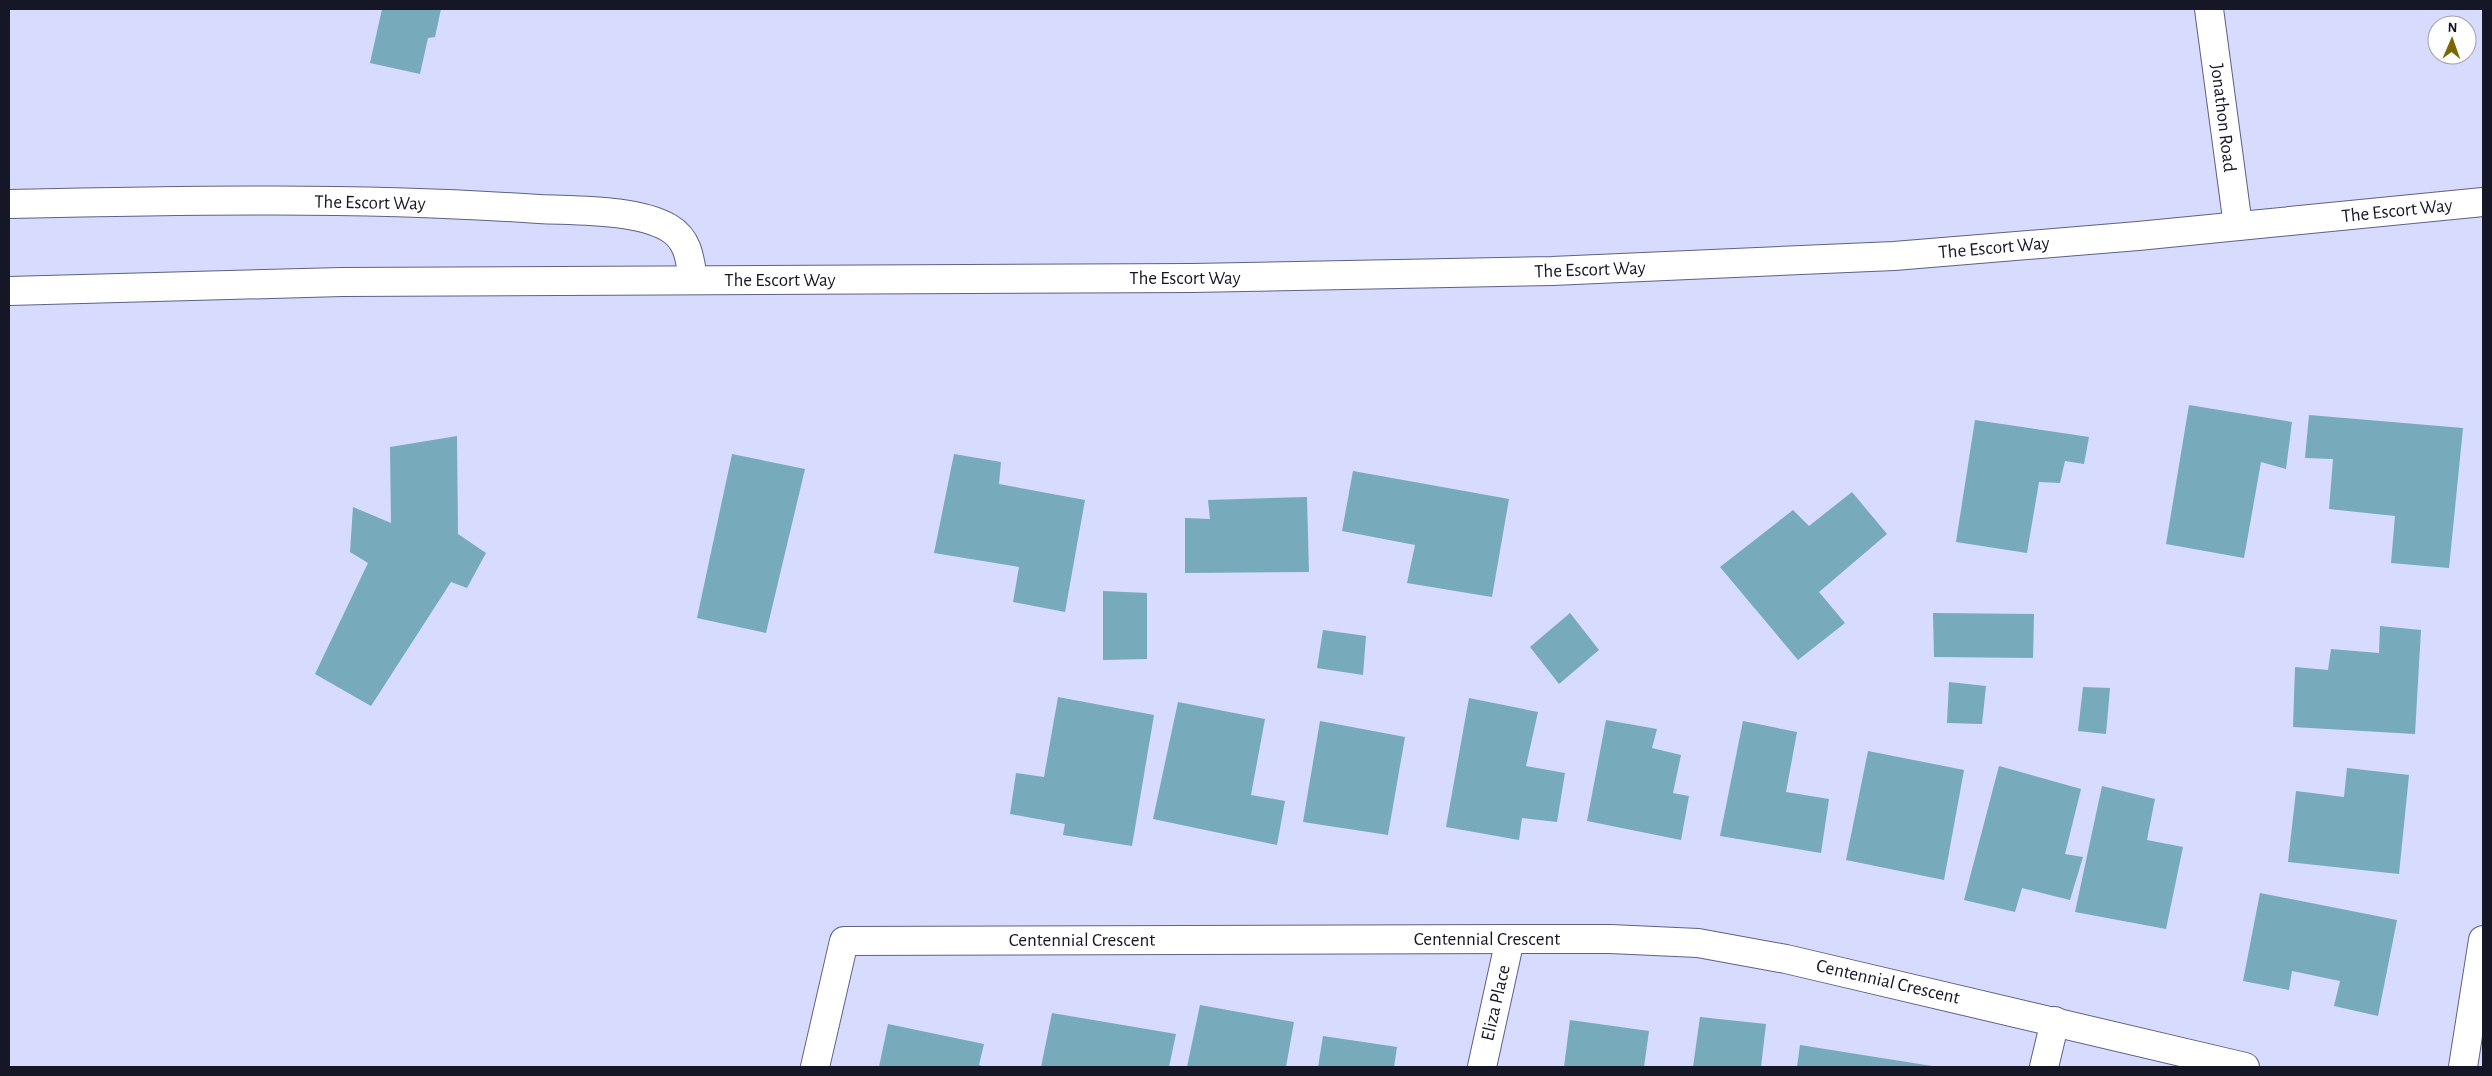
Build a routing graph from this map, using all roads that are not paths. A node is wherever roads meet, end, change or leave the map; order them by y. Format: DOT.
graph roads {
  1 [pos="2209,9"];
  2 [pos="2483,202"];
  3 [pos="9,204"];
  4 [pos="2238,226"];
  5 [pos="693,280"];
  6 [pos="9,292"];
  7 [pos="1510,939"];
  8 [pos="2483,940"];
  9 [pos="2055,1021"];
  10 [pos="815,1067"];
  11 [pos="1482,1067"];
  12 [pos="2044,1067"];
  13 [pos="2245,1067"];
  14 [pos="2463,1067"];
  1 -- 4 [label="street, Jonathon Road"];
  2 -- 4 [label="street, The Escort Way"];
  3 -- 5 [label="street, The Escort Way"];
  4 -- 5 [label="street, The Escort Way"];
  5 -- 6 [label="street, The Escort Way"];
  7 -- 9 [label="street, Centennial Crescent"];
  7 -- 10 [label="street, Centennial Crescent"];
  7 -- 11 [label="street, Eliza Place"];
  8 -- 14 [label="street"];
  9 -- 12 [label="street"];
  9 -- 13 [label="street, Centennial Crescent"];
}
